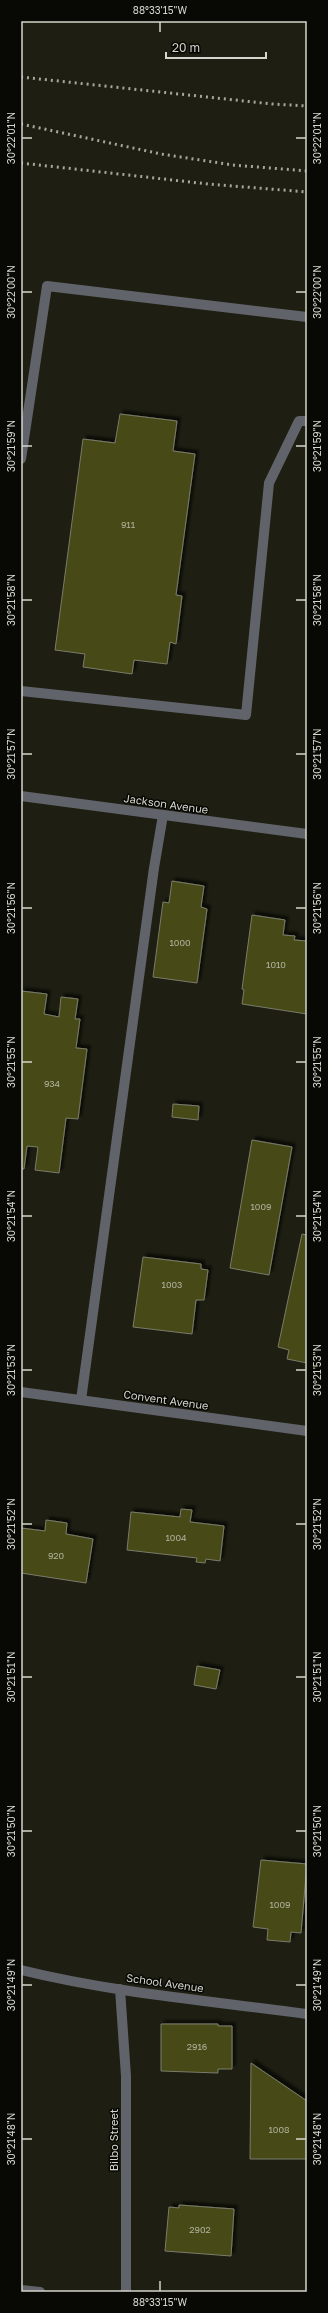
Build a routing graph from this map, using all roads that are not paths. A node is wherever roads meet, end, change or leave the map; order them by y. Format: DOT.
graph roads {
  1 [pos="307,317"];
  2 [pos="307,421"];
  3 [pos="21,459"];
  4 [pos="21,691"];
  5 [pos="21,796"];
  6 [pos="163,815"];
  7 [pos="307,834"];
  8 [pos="21,1392"];
  9 [pos="81,1400"];
  10 [pos="307,1431"];
  11 [pos="21,1970"];
  12 [pos="120,1989"];
  13 [pos="307,2014"];
  14 [pos="21,2290"];
  15 [pos="40,2292"];
  16 [pos="126,2292"];
  1 -- 3 [label="street"];
  2 -- 4 [label="street"];
  5 -- 6 [label="street, Jackson Avenue"];
  6 -- 7 [label="street, Jackson Avenue"];
  6 -- 9 [label="street"];
  8 -- 9 [label="street, Convent Avenue"];
  9 -- 10 [label="street, Convent Avenue"];
  11 -- 12 [label="street, School Avenue"];
  12 -- 13 [label="street, School Avenue"];
  12 -- 16 [label="street, Bilbo Street"];
  14 -- 15 [label="street"];
}
